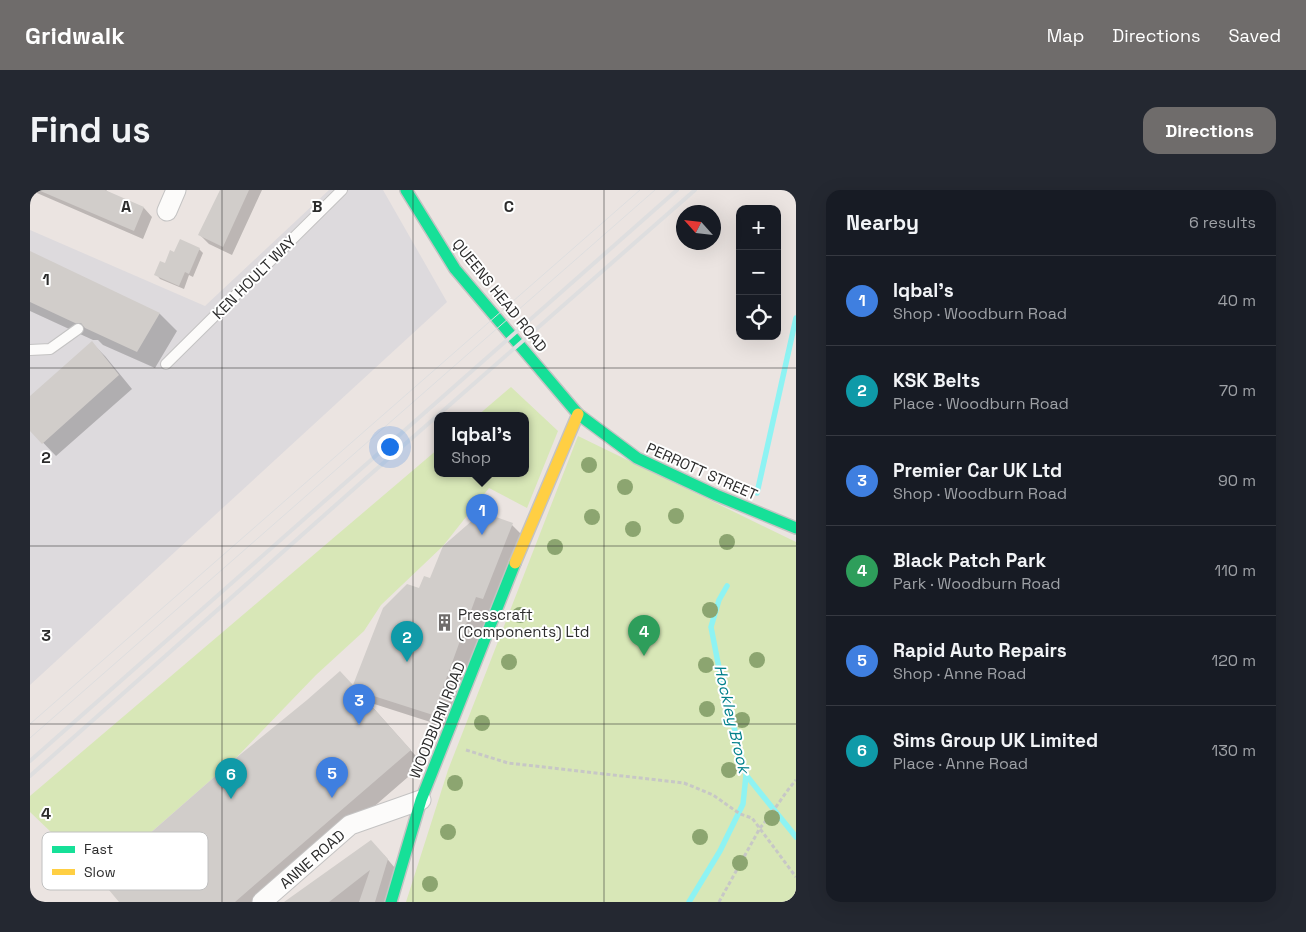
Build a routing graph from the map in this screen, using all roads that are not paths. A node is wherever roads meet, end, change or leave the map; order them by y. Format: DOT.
graph roads {
  1 [pos="176,190"];
  2 [pos="342,190"];
  3 [pos="406,190"];
  4 [pos="167,211"];
  5 [pos="78,329"];
  6 [pos="30,350"];
  7 [pos="166,364"];
  8 [pos="578,414"];
  9 [pos="796,528"];
  10 [pos="420,800"];
  11 [pos="262,902"];
  12 [pos="391,902"];
  1 -- 4 [label="street"];
  2 -- 7 [label="lane, KEN HOULT WAY"];
  3 -- 8 [label="street, QUEENS HEAD ROAD"];
  5 -- 6 [label="lane"];
  8 -- 9 [label="street, PERROTT STREET"];
  8 -- 10 [label="street, WOODBURN ROAD"];
  10 -- 11 [label="street, ANNE ROAD"];
  10 -- 12 [label="street, WOODBURN ROAD"];
}
